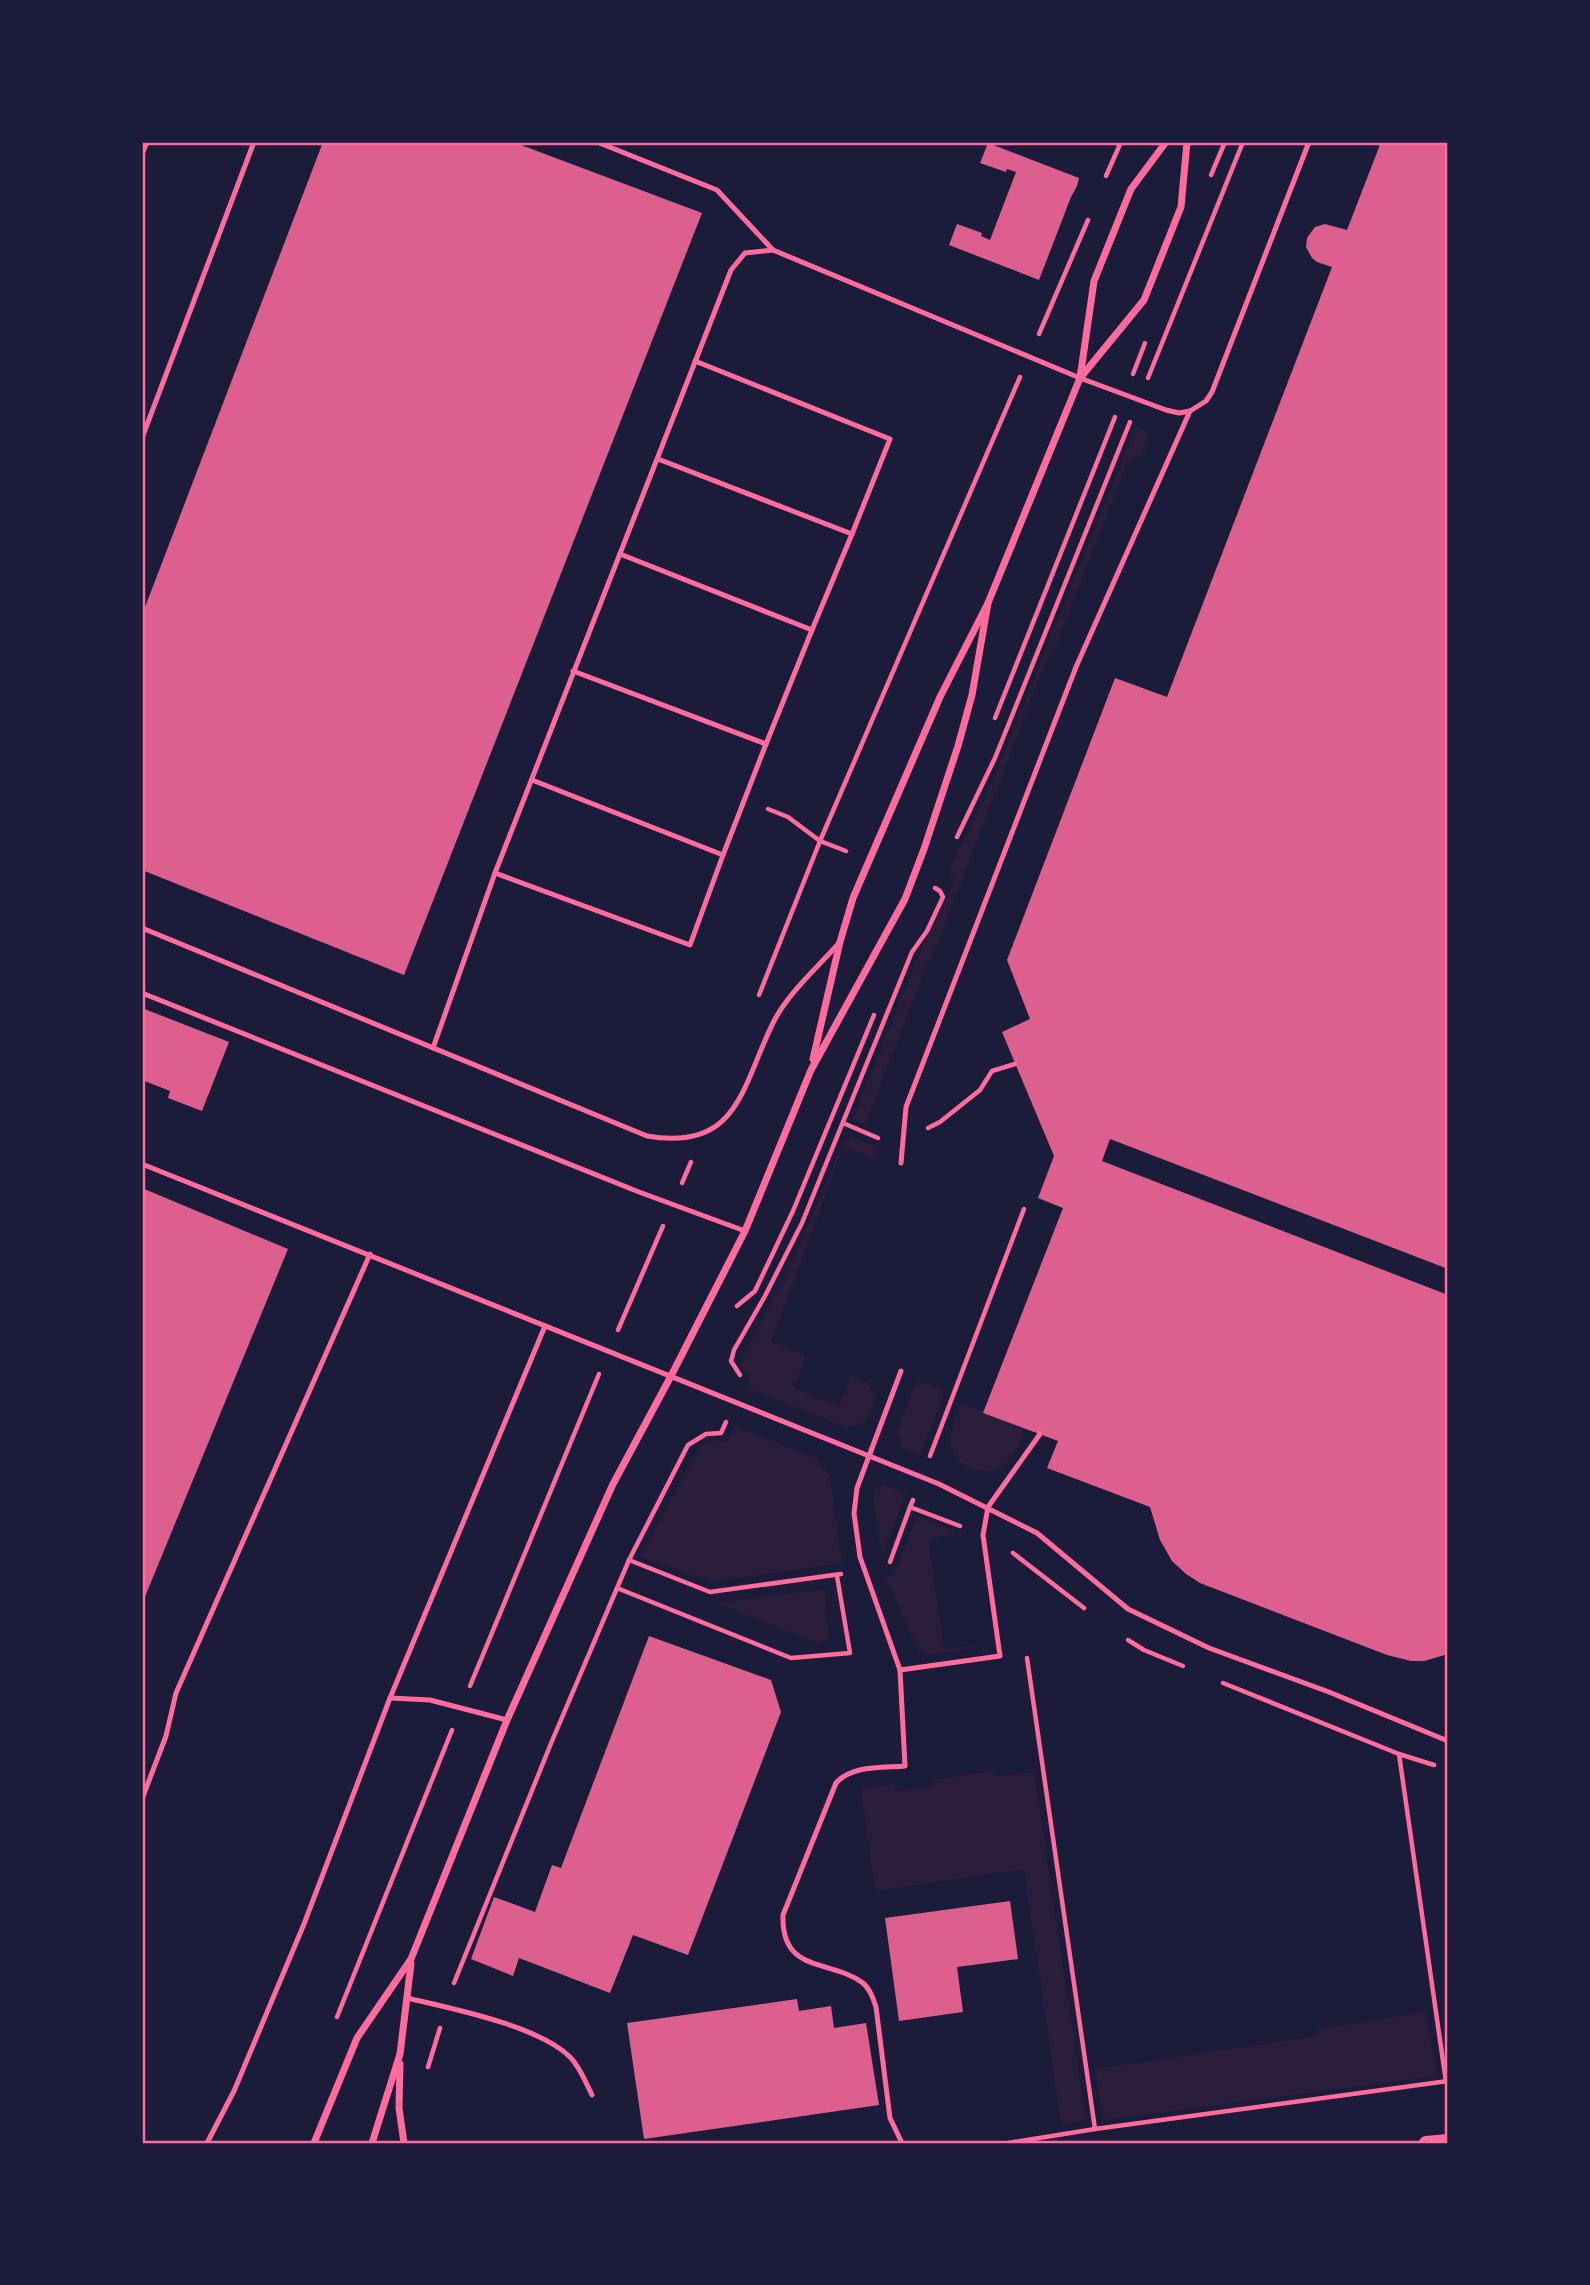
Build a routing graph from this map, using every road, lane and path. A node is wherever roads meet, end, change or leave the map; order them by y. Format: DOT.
graph roads {
  1 [pos="147,142"];
  2 [pos="254,142"];
  3 [pos="597,142"];
  4 [pos="1166,142"];
  5 [pos="1187,142"];
  6 [pos="1243,142"];
  7 [pos="1309,142"];
  8 [pos="142,154"];
  9 [pos="773,250"];
  10 [pos="1149,333"];
  11 [pos="695,360"];
  12 [pos="1080,378"];
  13 [pos="1125,393"];
  14 [pos="1140,399"];
  15 [pos="1190,411"];
  16 [pos="142,438"];
  17 [pos="658,459"];
  18 [pos="852,534"];
  19 [pos="620,554"];
  20 [pos="988,604"];
  21 [pos="812,630"];
  22 [pos="573,671"];
  23 [pos="994,721"];
  24 [pos="766,744"];
  25 [pos="533,780"];
  26 [pos="745,799"];
  27 [pos="955,841"];
  28 [pos="723,855"];
  29 [pos="869,860"];
  30 [pos="495,873"];
  31 [pos="938,876"];
  32 [pos="933,888"];
  33 [pos="930,897"];
  34 [pos="142,928"];
  35 [pos="839,942"];
  36 [pos="142,993"];
  37 [pos="875,1012"];
  38 [pos="433,1048"];
  39 [pos="811,1070"];
  40 [pos="901,1163"];
  41 [pos="142,1164"];
  42 [pos="745,1231"];
  43 [pos="370,1254"];
  44 [pos="545,1325"];
  45 [pos="696,1329"];
  46 [pos="901,1371"];
  47 [pos="671,1376"];
  48 [pos="734,1402"];
  49 [pos="1040,1434"];
  50 [pos="869,1456"];
  51 [pos="910,1507"];
  52 [pos="988,1507"];
  53 [pos="629,1560"];
  54 [pos="864,1569"];
  55 [pos="837,1575"];
  56 [pos="617,1588"];
  57 [pos="900,1670"];
  58 [pos="390,1698"];
  59 [pos="507,1720"];
  60 [pos="1448,1741"];
  61 [pos="1399,1754"];
  62 [pos="142,1799"];
  63 [pos="411,1959"];
  64 [pos="407,1998"];
  65 [pos="447,2007"];
  66 [pos="400,2054"];
  67 [pos="426,2074"];
  68 [pos="1447,2081"];
  69 [pos="592,2095"];
  70 [pos="1448,2141"];
  71 [pos="207,2143"];
  72 [pos="314,2143"];
  73 [pos="372,2143"];
  74 [pos="404,2143"];
  75 [pos="902,2143"];
  76 [pos="1007,2143"];
  77 [pos="1426,2143"];
  1 -- 8 [label="lane"];
  2 -- 16 [label="lane"];
  3 -- 9 [label="lane"];
  4 -- 12 [label="street"];
  5 -- 12 [label="street"];
  6 -- 14 [label="path"];
  7 -- 15 [label="lane"];
  9 -- 11 [label="lane"];
  9 -- 12 [label="lane"];
  10 -- 13 [label="path"];
  11 -- 17 [label="lane"];
  11 -- 18 [label="lane"];
  12 -- 13 [label="lane"];
  12 -- 20 [label="street"];
  13 -- 14 [label="lane"];
  13 -- 23 [label="path"];
  14 -- 15 [label="lane"];
  14 -- 27 [label="path"];
  15 -- 40 [label="lane"];
  17 -- 18 [label="lane"];
  17 -- 19 [label="lane"];
  18 -- 21 [label="lane"];
  19 -- 21 [label="lane"];
  19 -- 22 [label="lane"];
  20 -- 29 [label="street"];
  20 -- 39 [label="street"];
  21 -- 24 [label="lane"];
  22 -- 24 [label="lane"];
  22 -- 25 [label="lane"];
  24 -- 26 [label="lane"];
  25 -- 28 [label="lane"];
  25 -- 30 [label="lane"];
  26 -- 28 [label="lane"];
  26 -- 29 [label="path"];
  28 -- 30 [label="lane"];
  29 -- 35 [label="street"];
  30 -- 38 [label="lane"];
  31 -- 32 [label="path"];
  32 -- 33 [label="path"];
  32 -- 48 [label="path"];
  34 -- 38 [label="lane"];
  35 -- 38 [label="lane"];
  35 -- 39 [label="street"];
  36 -- 42 [label="lane"];
  37 -- 45 [label="path"];
  39 -- 42 [label="street"];
  41 -- 43 [label="lane"];
  42 -- 45 [label="street"];
  43 -- 44 [label="lane"];
  43 -- 62 [label="lane"];
  44 -- 47 [label="lane"];
  44 -- 58 [label="lane"];
  45 -- 47 [label="street"];
  46 -- 50 [label="lane"];
  47 -- 48 [label="lane"];
  47 -- 59 [label="street"];
  48 -- 50 [label="lane"];
  48 -- 53 [label="path"];
  49 -- 52 [label="lane"];
  50 -- 52 [label="lane"];
  50 -- 54 [label="lane"];
  51 -- 54 [label="path"];
  52 -- 57 [label="lane"];
  52 -- 60 [label="lane"];
  53 -- 55 [label="path"];
  53 -- 56 [label="path"];
  54 -- 55 [label="path"];
  54 -- 57 [label="lane"];
  55 -- 56 [label="path"];
  56 -- 65 [label="path"];
  57 -- 75 [label="lane"];
  58 -- 59 [label="lane"];
  58 -- 71 [label="lane"];
  59 -- 63 [label="street"];
  61 -- 68 [label="path"];
  63 -- 64 [label="street"];
  63 -- 72 [label="street"];
  64 -- 65 [label="lane"];
  64 -- 66 [label="street"];
  65 -- 67 [label="path"];
  65 -- 69 [label="lane"];
  66 -- 73 [label="street"];
  66 -- 74 [label="street"];
  68 -- 76 [label="path"];
  70 -- 77 [label="main road"];
}
